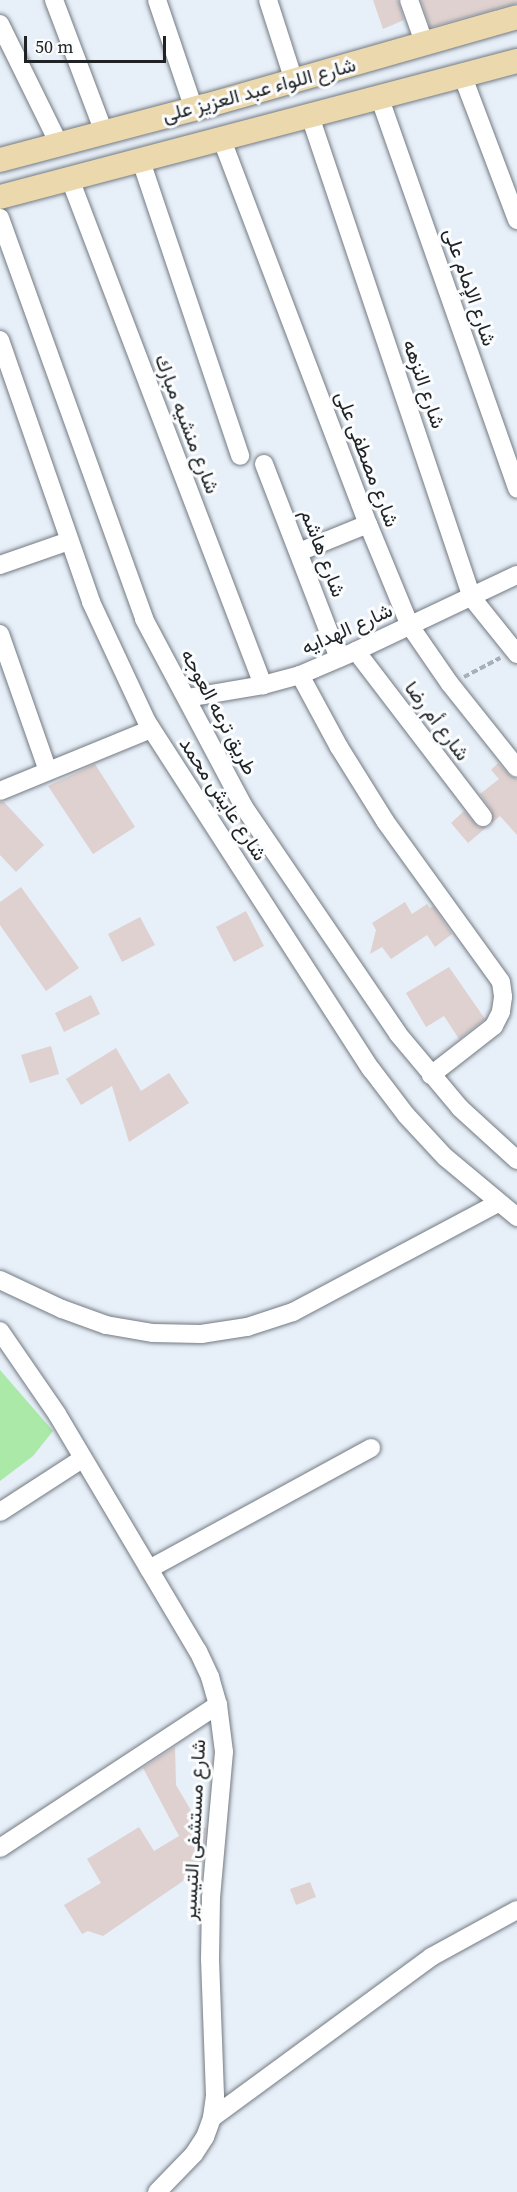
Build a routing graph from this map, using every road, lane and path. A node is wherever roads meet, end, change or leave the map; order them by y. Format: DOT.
graph roads {
  1 [pos="54,0"];
  2 [pos="157,0"];
  3 [pos="268,0"];
  4 [pos="409,0"];
  5 [pos="517,17"];
  6 [pos="0,24"];
  7 [pos="425,45"];
  8 [pos="517,61"];
  9 [pos="463,77"];
  10 [pos="294,81"];
  11 [pos="380,99"];
  12 [pos="199,107"];
  13 [pos="310,116"];
  14 [pos="157,119"];
  15 [pos="104,132"];
  16 [pos="218,141"];
  17 [pos="59,144"];
  18 [pos="165,154"];
  19 [pos="0,160"];
  20 [pos="141,161"];
  21 [pos="70,179"];
  22 [pos="0,197"];
  23 [pos="0,218"];
  24 [pos="517,220"];
  25 [pos="0,340"];
  26 [pos="240,456"];
  27 [pos="264,464"];
  28 [pos="517,489"];
  29 [pos="368,524"];
  30 [pos="69,541"];
  31 [pos="299,552"];
  32 [pos="0,566"];
  33 [pos="517,575"];
  34 [pos="472,598"];
  35 [pos="410,626"];
  36 [pos="0,634"];
  37 [pos="356,651"];
  38 [pos="516,652"];
  39 [pos="339,658"];
  40 [pos="300,675"];
  41 [pos="450,684"];
  42 [pos="263,685"];
  43 [pos="187,698"];
  44 [pos="151,729"];
  45 [pos="517,768"];
  46 [pos="48,771"];
  47 [pos="0,791"];
  48 [pos="483,817"];
  49 [pos="431,1075"];
  50 [pos="513,1151"];
  51 [pos="498,1203"];
  52 [pos="517,1216"];
  53 [pos="0,1280"];
  54 [pos="0,1331"];
  55 [pos="371,1448"];
  56 [pos="82,1459"];
  57 [pos="0,1512"];
  58 [pos="149,1569"];
  59 [pos="218,1705"];
  60 [pos="0,1848"];
  61 [pos="517,1910"];
  62 [pos="212,2118"];
  63 [pos="157,2192"];
  1 -- 15 [label="street"];
  2 -- 12 [label="street"];
  3 -- 10 [label="street"];
  4 -- 7 [label="street"];
  5 -- 7 [label="main road, شارع اللواء عبد العزيز على"];
  6 -- 17 [label="street"];
  7 -- 10 [label="main road, شارع اللواء عبد العزيز على"];
  8 -- 9 [label="main road, شارع اللواء عبد العزيز على"];
  9 -- 11 [label="main road, شارع اللواء عبد العزيز على"];
  9 -- 24 [label="street"];
  10 -- 12 [label="main road, شارع اللواء عبد العزيز على"];
  11 -- 13 [label="main road, شارع اللواء عبد العزيز على"];
  11 -- 28 [label="street, شارع الإمام على"];
  12 -- 14 [label="main road, شارع اللواء عبد العزيز على"];
  12 -- 16 [label="main road"];
  13 -- 16 [label="main road, شارع اللواء عبد العزيز على"];
  13 -- 34 [label="street, شارع النزهه"];
  14 -- 15 [label="main road, شارع اللواء عبد العزيز على"];
  14 -- 18 [label="main road"];
  15 -- 17 [label="main road, شارع اللواء عبد العزيز على"];
  16 -- 18 [label="main road, شارع اللواء عبد العزيز على"];
  16 -- 29 [label="street, شارع مصطفى على"];
  17 -- 19 [label="main road, شارع اللواء عبد العزيز على"];
  18 -- 20 [label="main road, شارع اللواء عبد العزيز على"];
  20 -- 21 [label="main road, شارع اللواء عبد العزيز على"];
  20 -- 26 [label="street"];
  21 -- 22 [label="main road, شارع اللواء عبد العزيز على"];
  21 -- 42 [label="street, شارع منشيه مبارك"];
  23 -- 43 [label="street, طريق ترعه العوجه"];
  25 -- 30 [label="street, شارع عايش محمد"];
  27 -- 31 [label="street, شارع هاشم"];
  29 -- 31 [label="street"];
  29 -- 35 [label="street, شارع مصطفى على"];
  30 -- 32 [label="street"];
  30 -- 44 [label="street, شارع عايش محمد"];
  31 -- 39 [label="street, شارع هاشم"];
  33 -- 34 [label="street, شارع الهدايه"];
  34 -- 35 [label="street, شارع الهدايه"];
  34 -- 38 [label="street, شارع النزهه"];
  35 -- 37 [label="street, شارع الهدايه"];
  35 -- 41 [label="street, شارع مصطفى على"];
  36 -- 46 [label="street"];
  37 -- 39 [label="street, شارع الهدايه"];
  37 -- 48 [label="street, شارع أم رضا"];
  38 -- 41 [label="path"];
  39 -- 40 [label="street, شارع الهدايه"];
  40 -- 42 [label="street, شارع الهدايه"];
  40 -- 49 [label="street"];
  41 -- 45 [label="street, شارع مصطفى على"];
  42 -- 43 [label="street, شارع الهدايه"];
  43 -- 49 [label="street, طريق ترعه العوجه"];
  44 -- 46 [label="street"];
  44 -- 51 [label="street, شارع عايش محمد"];
  46 -- 47 [label="street"];
  49 -- 50 [label="street, طريق ترعه العوجه"];
  51 -- 52 [label="street, شارع عايش محمد"];
  51 -- 53 [label="street"];
  54 -- 56 [label="street, شارع مستشفى التيسير"];
  55 -- 58 [label="street"];
  56 -- 57 [label="street"];
  56 -- 58 [label="street, شارع مستشفى التيسير"];
  58 -- 59 [label="street, شارع مستشفى التيسير"];
  59 -- 60 [label="street"];
  59 -- 62 [label="street, شارع مستشفى التيسير"];
  61 -- 62 [label="street"];
  62 -- 63 [label="street, شارع مستشفى التيسير"];
}
